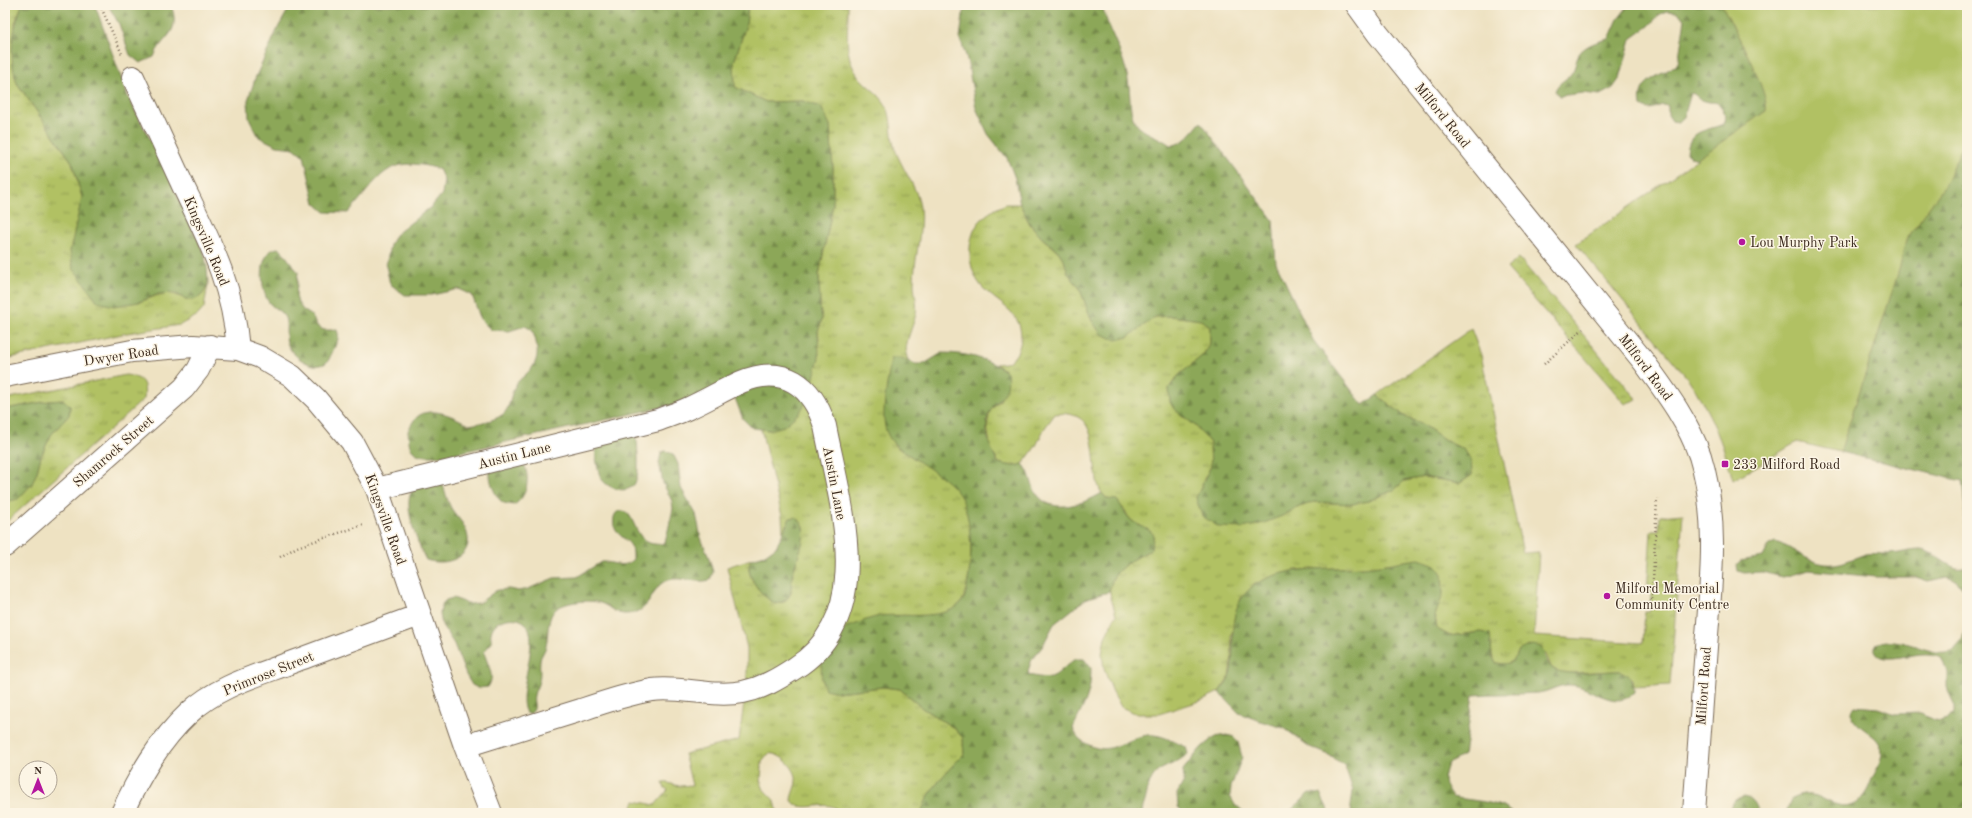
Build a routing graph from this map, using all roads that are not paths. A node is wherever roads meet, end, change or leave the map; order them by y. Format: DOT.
graph roads {
  1 [pos="1357,5"];
  2 [pos="133,77"];
  3 [pos="210,346"];
  4 [pos="238,349"];
  5 [pos="5,376"];
  6 [pos="376,489"];
  7 [pos="5,546"];
  8 [pos="420,615"];
  9 [pos="465,746"];
  10 [pos="122,813"];
  11 [pos="491,813"];
  12 [pos="1694,813"];
  1 -- 12 [label="street, Milford Road"];
  2 -- 4 [label="street, Kingsville Road"];
  3 -- 4 [label="street, Dwyer Road"];
  3 -- 5 [label="street, Dwyer Road"];
  3 -- 7 [label="street, Shamrock Street"];
  4 -- 6 [label="street, Kingsville Road"];
  6 -- 8 [label="street, Kingsville Road"];
  6 -- 9 [label="street, Austin Lane"];
  8 -- 9 [label="street, Kingsville Road"];
  8 -- 10 [label="street, Primrose Street"];
  9 -- 11 [label="street, Kingsville Road"];
}
